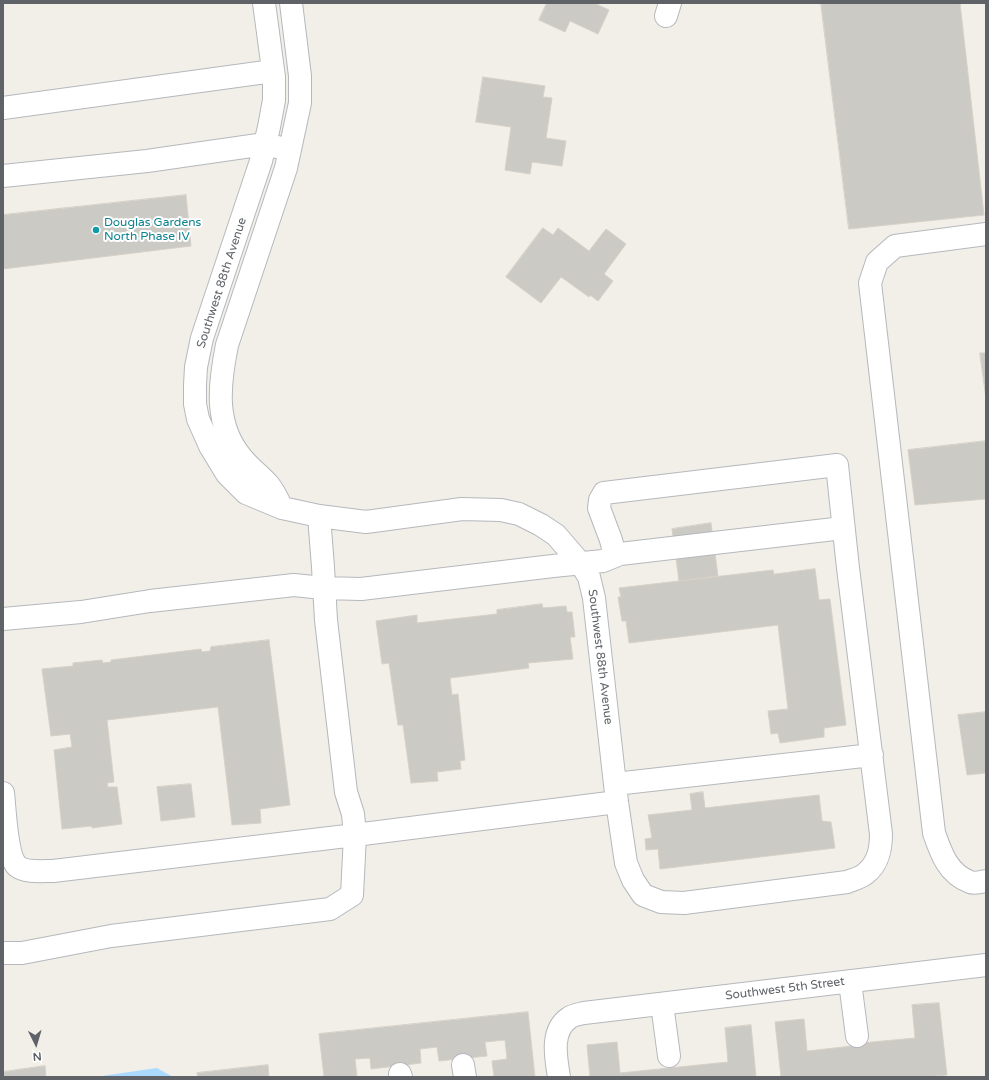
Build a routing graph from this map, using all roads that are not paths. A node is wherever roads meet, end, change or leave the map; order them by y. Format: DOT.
graph roads {
  1 [pos="264,3"];
  2 [pos="291,3"];
  3 [pos="274,71"];
  4 [pos="3,108"];
  5 [pos="265,144"];
  6 [pos="290,152"];
  7 [pos="3,176"];
  8 [pos="986,234"];
  9 [pos="219,440"];
  10 [pos="319,516"];
  11 [pos="844,528"];
  12 [pos="614,556"];
  13 [pos="581,564"];
  14 [pos="323,588"];
  15 [pos="3,619"];
  16 [pos="872,756"];
  17 [pos="3,793"];
  18 [pos="616,793"];
  19 [pos="355,835"];
  20 [pos="986,881"];
  21 [pos="3,953"];
  22 [pos="986,965"];
  23 [pos="850,982"];
  24 [pos="662,1004"];
  25 [pos="857,1036"];
  26 [pos="669,1056"];
  27 [pos="558,1077"];
  1 -- 3 [label="street, Southwest 88th Avenue"];
  2 -- 6 [label="street, Southwest 88th Avenue"];
  3 -- 4 [label="street"];
  3 -- 5 [label="street, Southwest 88th Avenue"];
  5 -- 6 [label="street"];
  5 -- 7 [label="street"];
  5 -- 9 [label="street, Southwest 88th Avenue"];
  6 -- 9 [label="street, Southwest 88th Avenue"];
  8 -- 20 [label="street"];
  9 -- 10 [label="street, Southwest 88th Avenue"];
  10 -- 13 [label="street, Southwest 88th Avenue"];
  10 -- 14 [label="street"];
  11 -- 12 [label="street"];
  11 -- 12 [label="street, Southwest 88th Avenue"];
  11 -- 16 [label="street, Southwest 88th Avenue"];
  12 -- 13 [label="street"];
  13 -- 14 [label="street"];
  13 -- 18 [label="street, Southwest 88th Avenue"];
  14 -- 15 [label="street"];
  14 -- 19 [label="street"];
  16 -- 18 [label="street"];
  16 -- 18 [label="street, Southwest 88th Avenue"];
  17 -- 19 [label="street"];
  18 -- 19 [label="street"];
  19 -- 21 [label="street"];
  22 -- 23 [label="street, Southwest 5th Street"];
  23 -- 24 [label="street, Southwest 5th Street"];
  23 -- 25 [label="street"];
  24 -- 26 [label="street"];
  24 -- 27 [label="street, Southwest 5th Street"];
}
